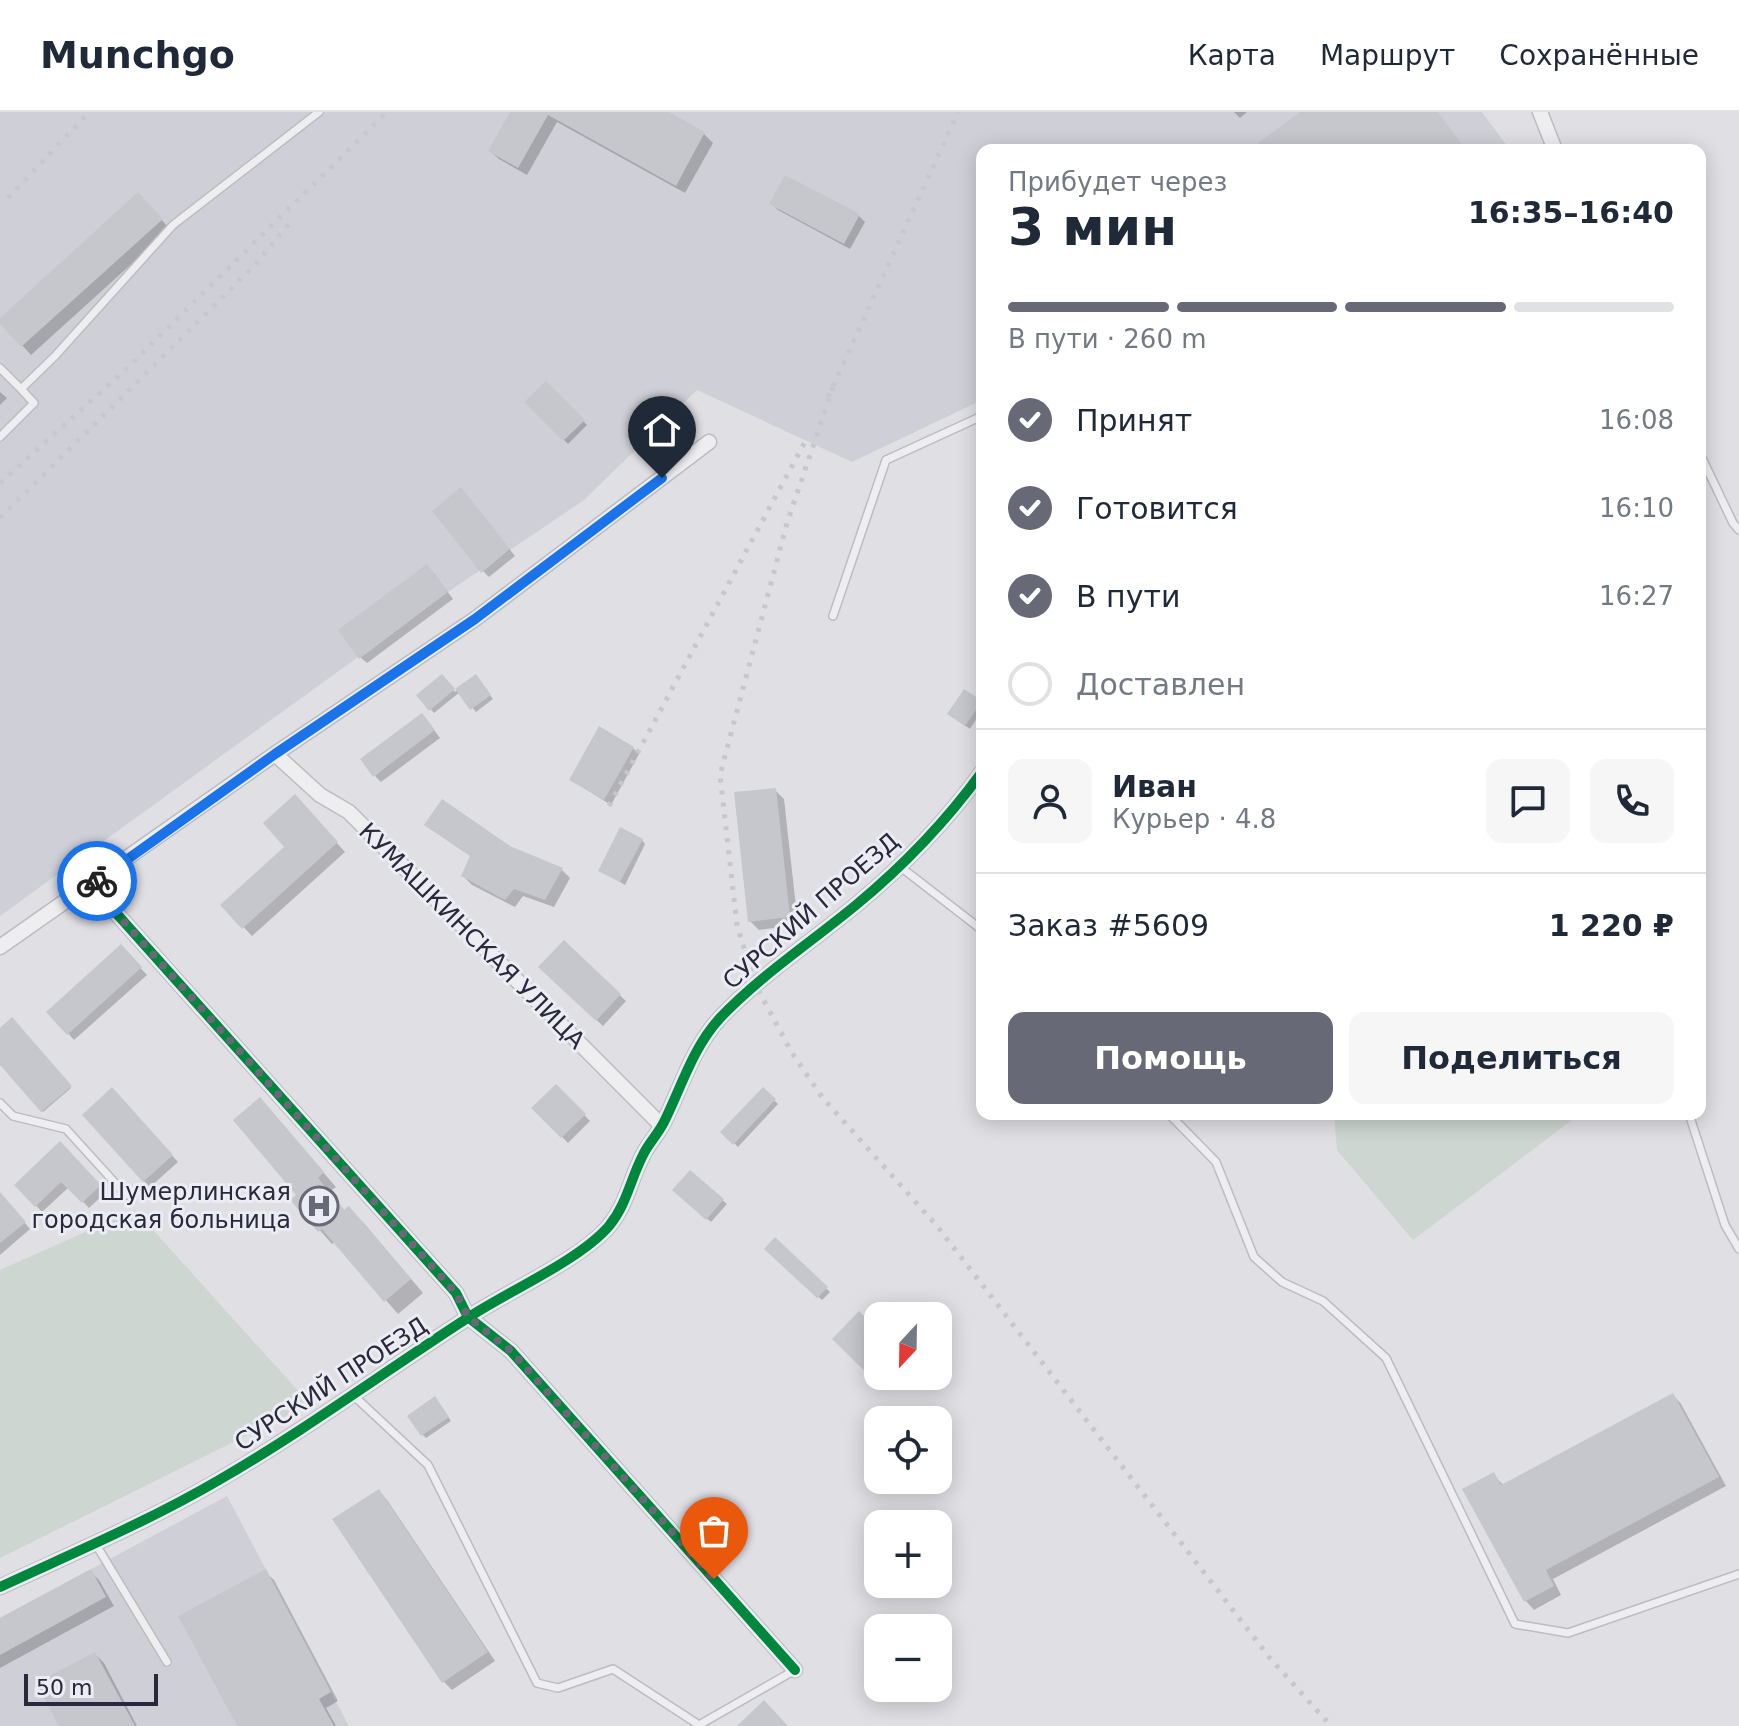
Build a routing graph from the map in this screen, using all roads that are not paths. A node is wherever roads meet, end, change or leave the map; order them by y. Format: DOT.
graph roads {
  1 [pos="319,112"];
  2 [pos="1540,112"];
  3 [pos="1553,144"];
  4 [pos="0,368"];
  5 [pos="21,389"];
  6 [pos="976,419"];
  7 [pos="0,437"];
  8 [pos="709,442"];
  9 [pos="1706,467"];
  10 [pos="1739,530"];
  11 [pos="833,616"];
  12 [pos="275,754"];
  13 [pos="976,780"];
  14 [pos="898,865"];
  15 [pos="91,885"];
  16 [pos="976,925"];
  17 [pos="0,947"];
  18 [pos="0,1103"];
  19 [pos="1175,1120"];
  20 [pos="1691,1120"];
  21 [pos="662,1126"];
  22 [pos="126,1195"];
  23 [pos="1739,1249"];
  24 [pos="468,1317"];
  25 [pos="353,1395"];
  26 [pos="95,1543"];
  27 [pos="1739,1574"];
  28 [pos="0,1587"];
  29 [pos="167,1662"];
  30 [pos="795,1670"];
  1 -- 5 [label="lane"];
  2 -- 3 [label="street"];
  4 -- 5 [label="lane"];
  5 -- 7 [label="lane"];
  6 -- 11 [label="lane"];
  8 -- 12 [label="street"];
  9 -- 10 [label="lane"];
  12 -- 15 [label="street"];
  12 -- 21 [label="street, КУМАШКИНСКАЯ УЛИЦА"];
  13 -- 14 [label="street, СУРСКИЙ ПРОЕЗД"];
  14 -- 16 [label="lane"];
  14 -- 21 [label="street, СУРСКИЙ ПРОЕЗД"];
  15 -- 17 [label="street"];
  15 -- 24 [label="street"];
  18 -- 22 [label="lane"];
  19 -- 27 [label="lane"];
  20 -- 23 [label="lane"];
  21 -- 24 [label="street, СУРСКИЙ ПРОЕЗД"];
  24 -- 25 [label="street, СУРСКИЙ ПРОЕЗД"];
  24 -- 30 [label="street"];
  25 -- 26 [label="street, СУРСКИЙ ПРОЕЗД"];
  25 -- 30 [label="lane"];
  26 -- 28 [label="street, СУРСКИЙ ПРОЕЗД"];
  26 -- 29 [label="lane"];
}
